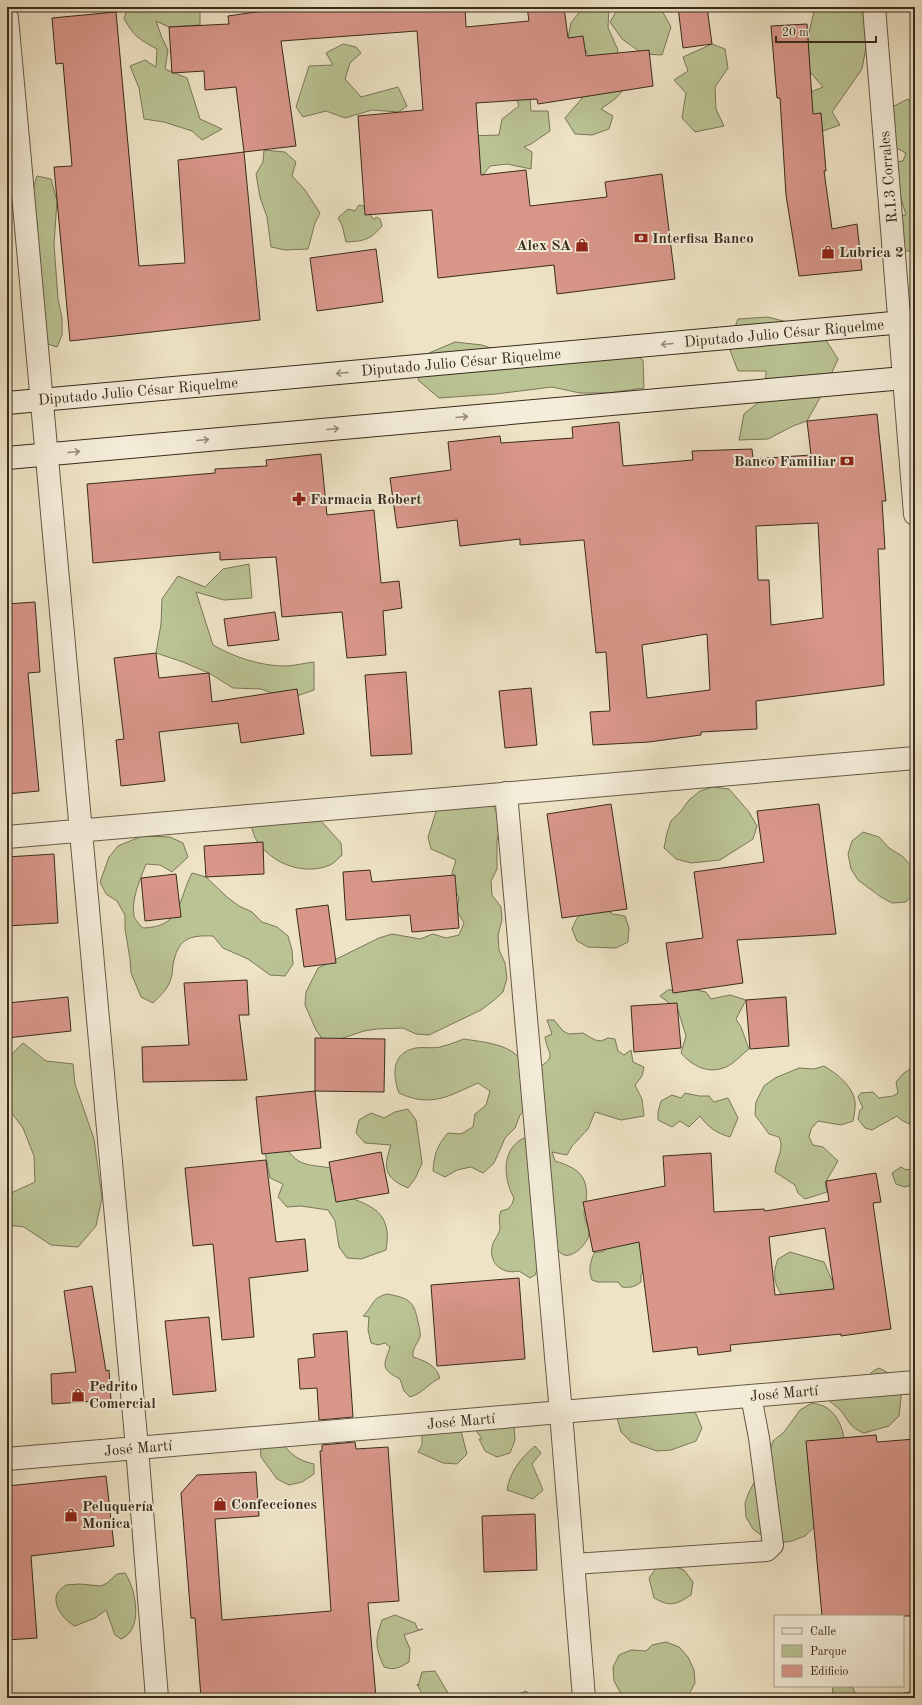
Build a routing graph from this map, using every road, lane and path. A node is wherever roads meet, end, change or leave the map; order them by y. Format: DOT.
graph roads {
  1 [pos="874,7"];
  2 [pos="7,18"];
  3 [pos="907,322"];
  4 [pos="909,377"];
  5 [pos="42,400"];
  6 [pos="7,403"];
  7 [pos="47,454"];
  8 [pos="7,458"];
  9 [pos="915,514"];
  10 [pos="915,758"];
  11 [pos="506,793"];
  12 [pos="81,831"];
  13 [pos="7,837"];
  14 [pos="915,1382"];
  15 [pos="751,1396"];
  16 [pos="561,1413"];
  17 [pos="137,1448"];
  18 [pos="7,1459"];
  19 [pos="574,1564"];
  20 [pos="157,1698"];
  21 [pos="584,1698"];
  1 -- 3 [label="street, R.I.3 Corrales"];
  2 -- 5 [label="street"];
  3 -- 4 [label="street, R.I.3 Corrales"];
  3 -- 5 [label="street, Diputado Julio César Riquelme, one-way"];
  7 -- 4 [label="street, one-way"];
  4 -- 9 [label="street, R.I.3 Corrales"];
  5 -- 6 [label="street, Diputado Julio César Riquelme"];
  5 -- 7 [label="street"];
  7 -- 8 [label="street"];
  7 -- 12 [label="street"];
  10 -- 11 [label="street"];
  11 -- 12 [label="street"];
  11 -- 16 [label="street"];
  12 -- 13 [label="street"];
  12 -- 17 [label="street"];
  14 -- 15 [label="street, José Martí"];
  15 -- 16 [label="street, José Martí"];
  15 -- 19 [label="lane"];
  16 -- 17 [label="street, José Martí"];
  16 -- 19 [label="street"];
  17 -- 18 [label="street, José Martí"];
  17 -- 20 [label="street"];
  19 -- 21 [label="street"];
}
